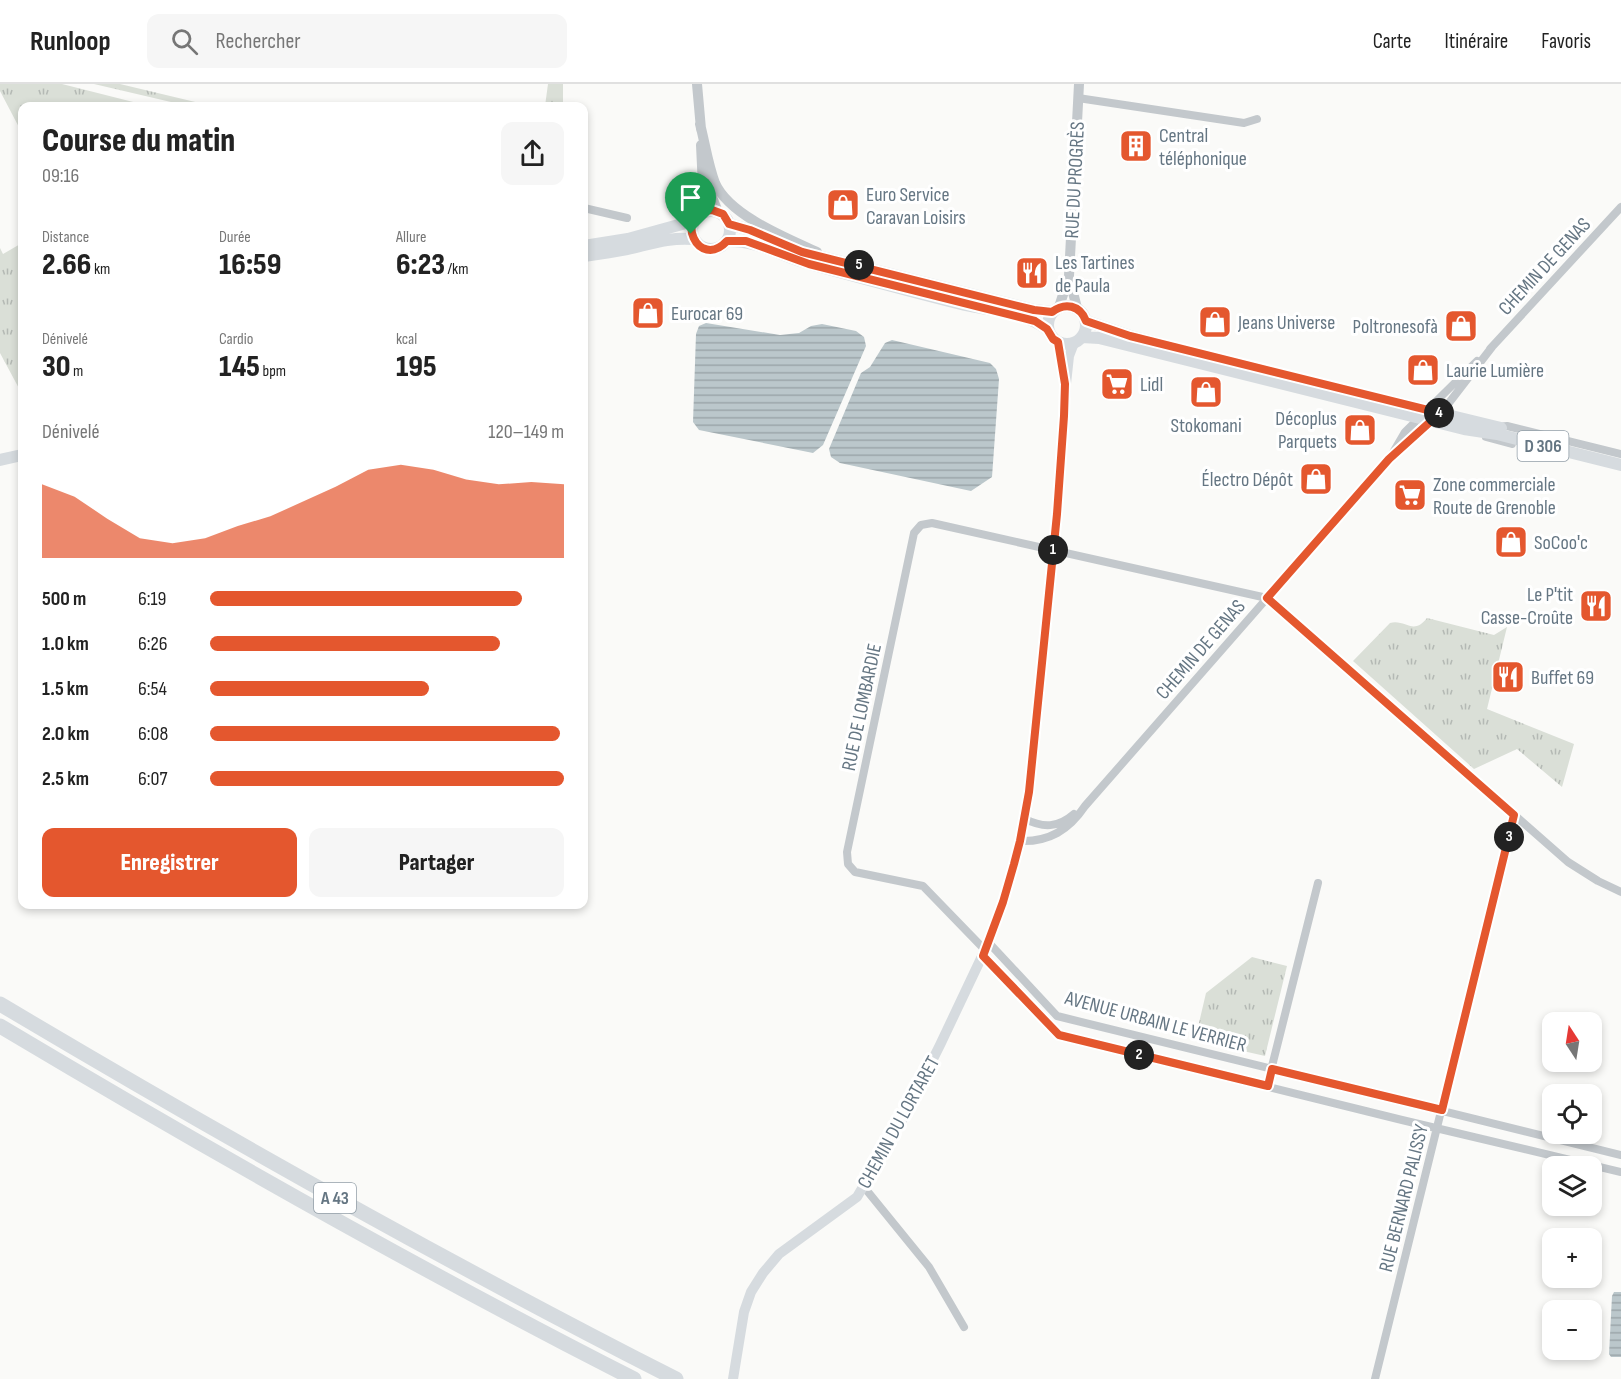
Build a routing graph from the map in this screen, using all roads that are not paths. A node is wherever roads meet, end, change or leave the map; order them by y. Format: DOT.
graph roads {
  1 [pos="697,84"];
  2 [pos="1079,84"];
  3 [pos="1078,98"];
  4 [pos="1257,119"];
  5 [pos="700,124"];
  6 [pos="1621,207"];
  7 [pos="588,209"];
  8 [pos="718,212"];
  9 [pos="697,217"];
  10 [pos="627,218"];
  11 [pos="729,224"];
  12 [pos="693,239"];
  13 [pos="727,241"];
  14 [pos="588,245"];
  15 [pos="588,255"];
  16 [pos="824,256"];
  17 [pos="1069,276"];
  18 [pos="1077,308"];
  19 [pos="1056,309"];
  20 [pos="1086,321"];
  21 [pos="1047,329"];
  22 [pos="1078,340"];
  23 [pos="1058,342"];
  24 [pos="1492,347"];
  25 [pos="1065,384"];
  26 [pos="1429,415"];
  27 [pos="1498,427"];
  28 [pos="1464,429"];
  29 [pos="1621,454"];
  30 [pos="18,456"];
  31 [pos="1389,459"];
  32 [pos="0,460"];
  33 [pos="1621,460"];
  34 [pos="18,463"];
  35 [pos="0,465"];
  36 [pos="1621,465"];
  37 [pos="1621,471"];
  38 [pos="1053,550"];
  39 [pos="1267,598"];
  40 [pos="1085,806"];
  41 [pos="1514,815"];
  42 [pos="1025,819"];
  43 [pos="1020,841"];
  44 [pos="1318,883"];
  45 [pos="1621,892"];
  46 [pos="986,950"];
  47 [pos="0,1004"];
  48 [pos="0,1026"];
  49 [pos="1272,1069"];
  50 [pos="1268,1086"];
  51 [pos="1442,1110"];
  52 [pos="1437,1128"];
  53 [pos="1621,1155"];
  54 [pos="1621,1172"];
  55 [pos="864,1187"];
  56 [pos="963,1327"];
  57 [pos="733,1378"];
  58 [pos="634,1379"];
  59 [pos="676,1379"];
  60 [pos="1375,1379"];
  1 -- 5 [label="street"];
  2 -- 3 [label="street, RUE DU PROGRÈS"];
  3 -- 4 [label="street"];
  3 -- 17 [label="street, RUE DU PROGRÈS"];
  5 -- 8 [label="street"];
  5 -- 9 [label="street"];
  5 -- 16 [label="street"];
  6 -- 24 [label="street, CHEMIN DE GENAS"];
  7 -- 10 [label="street"];
  8 -- 9 [label="main road"];
  8 -- 11 [label="main road"];
  9 -- 12 [label="main road"];
  9 -- 14 [label="main road"];
  11 -- 13 [label="main road"];
  11 -- 16 [label="main road"];
  12 -- 13 [label="main road"];
  12 -- 15 [label="main road"];
  13 -- 21 [label="main road"];
  16 -- 19 [label="main road"];
  17 -- 18 [label="street, RUE DU PROGRÈS"];
  17 -- 19 [label="street, RUE DU PROGRÈS"];
  18 -- 19 [label="main road"];
  18 -- 20 [label="main road"];
  19 -- 21 [label="main road"];
  20 -- 22 [label="main road"];
  20 -- 26 [label="main road, D 306"];
  21 -- 23 [label="main road"];
  22 -- 23 [label="main road"];
  22 -- 25 [label="main road"];
  22 -- 26 [label="main road, D 306"];
  23 -- 25 [label="main road"];
  24 -- 26 [label="street, CHEMIN DE GENAS"];
  24 -- 26 [label="street, CHEMIN DE GENAS"];
  25 -- 38 [label="main road"];
  26 -- 27 [label="main road, D 306"];
  26 -- 28 [label="main road, D 306"];
  26 -- 31 [label="street, CHEMIN DE GENAS"];
  26 -- 31 [label="street, CHEMIN DE GENAS"];
  27 -- 29 [label="street"];
  27 -- 33 [label="main road, D 306"];
  28 -- 36 [label="main road, D 306"];
  28 -- 37 [label="street"];
  30 -- 32 [label="main road"];
  31 -- 39 [label="street, CHEMIN DE GENAS"];
  34 -- 35 [label="main road"];
  38 -- 39 [label="street"];
  38 -- 42 [label="main road"];
  38 -- 46 [label="street, RUE DE LOMBARDIE"];
  39 -- 40 [label="street, CHEMIN DE GENAS"];
  39 -- 41 [label="street"];
  40 -- 42 [label="street, CHEMIN DE GENAS"];
  40 -- 43 [label="street, CHEMIN DE GENAS"];
  41 -- 45 [label="street"];
  41 -- 51 [label="street, RUE BERNARD PALISSY"];
  42 -- 43 [label="main road"];
  43 -- 46 [label="main road, CHEMIN DU LORTARET"];
  44 -- 49 [label="street"];
  46 -- 49 [label="street, AVENUE URBAIN LE VERRIER"];
  46 -- 50 [label="street, AVENUE URBAIN LE VERRIER"];
  46 -- 55 [label="main road, CHEMIN DU LORTARET"];
  47 -- 59 [label="highway, A 43"];
  48 -- 58 [label="highway, A 43"];
  49 -- 50 [label="street"];
  49 -- 51 [label="street, AVENUE URBAIN LE VERRIER"];
  50 -- 52 [label="street, AVENUE URBAIN LE VERRIER"];
  51 -- 52 [label="street, RUE BERNARD PALISSY"];
  51 -- 53 [label="street, AVENUE URBAIN LE VERRIER"];
  52 -- 54 [label="street, AVENUE URBAIN LE VERRIER"];
  52 -- 60 [label="street, RUE BERNARD PALISSY"];
  55 -- 56 [label="street"];
  55 -- 57 [label="main road, CHEMIN DU LORTARET"];
}
